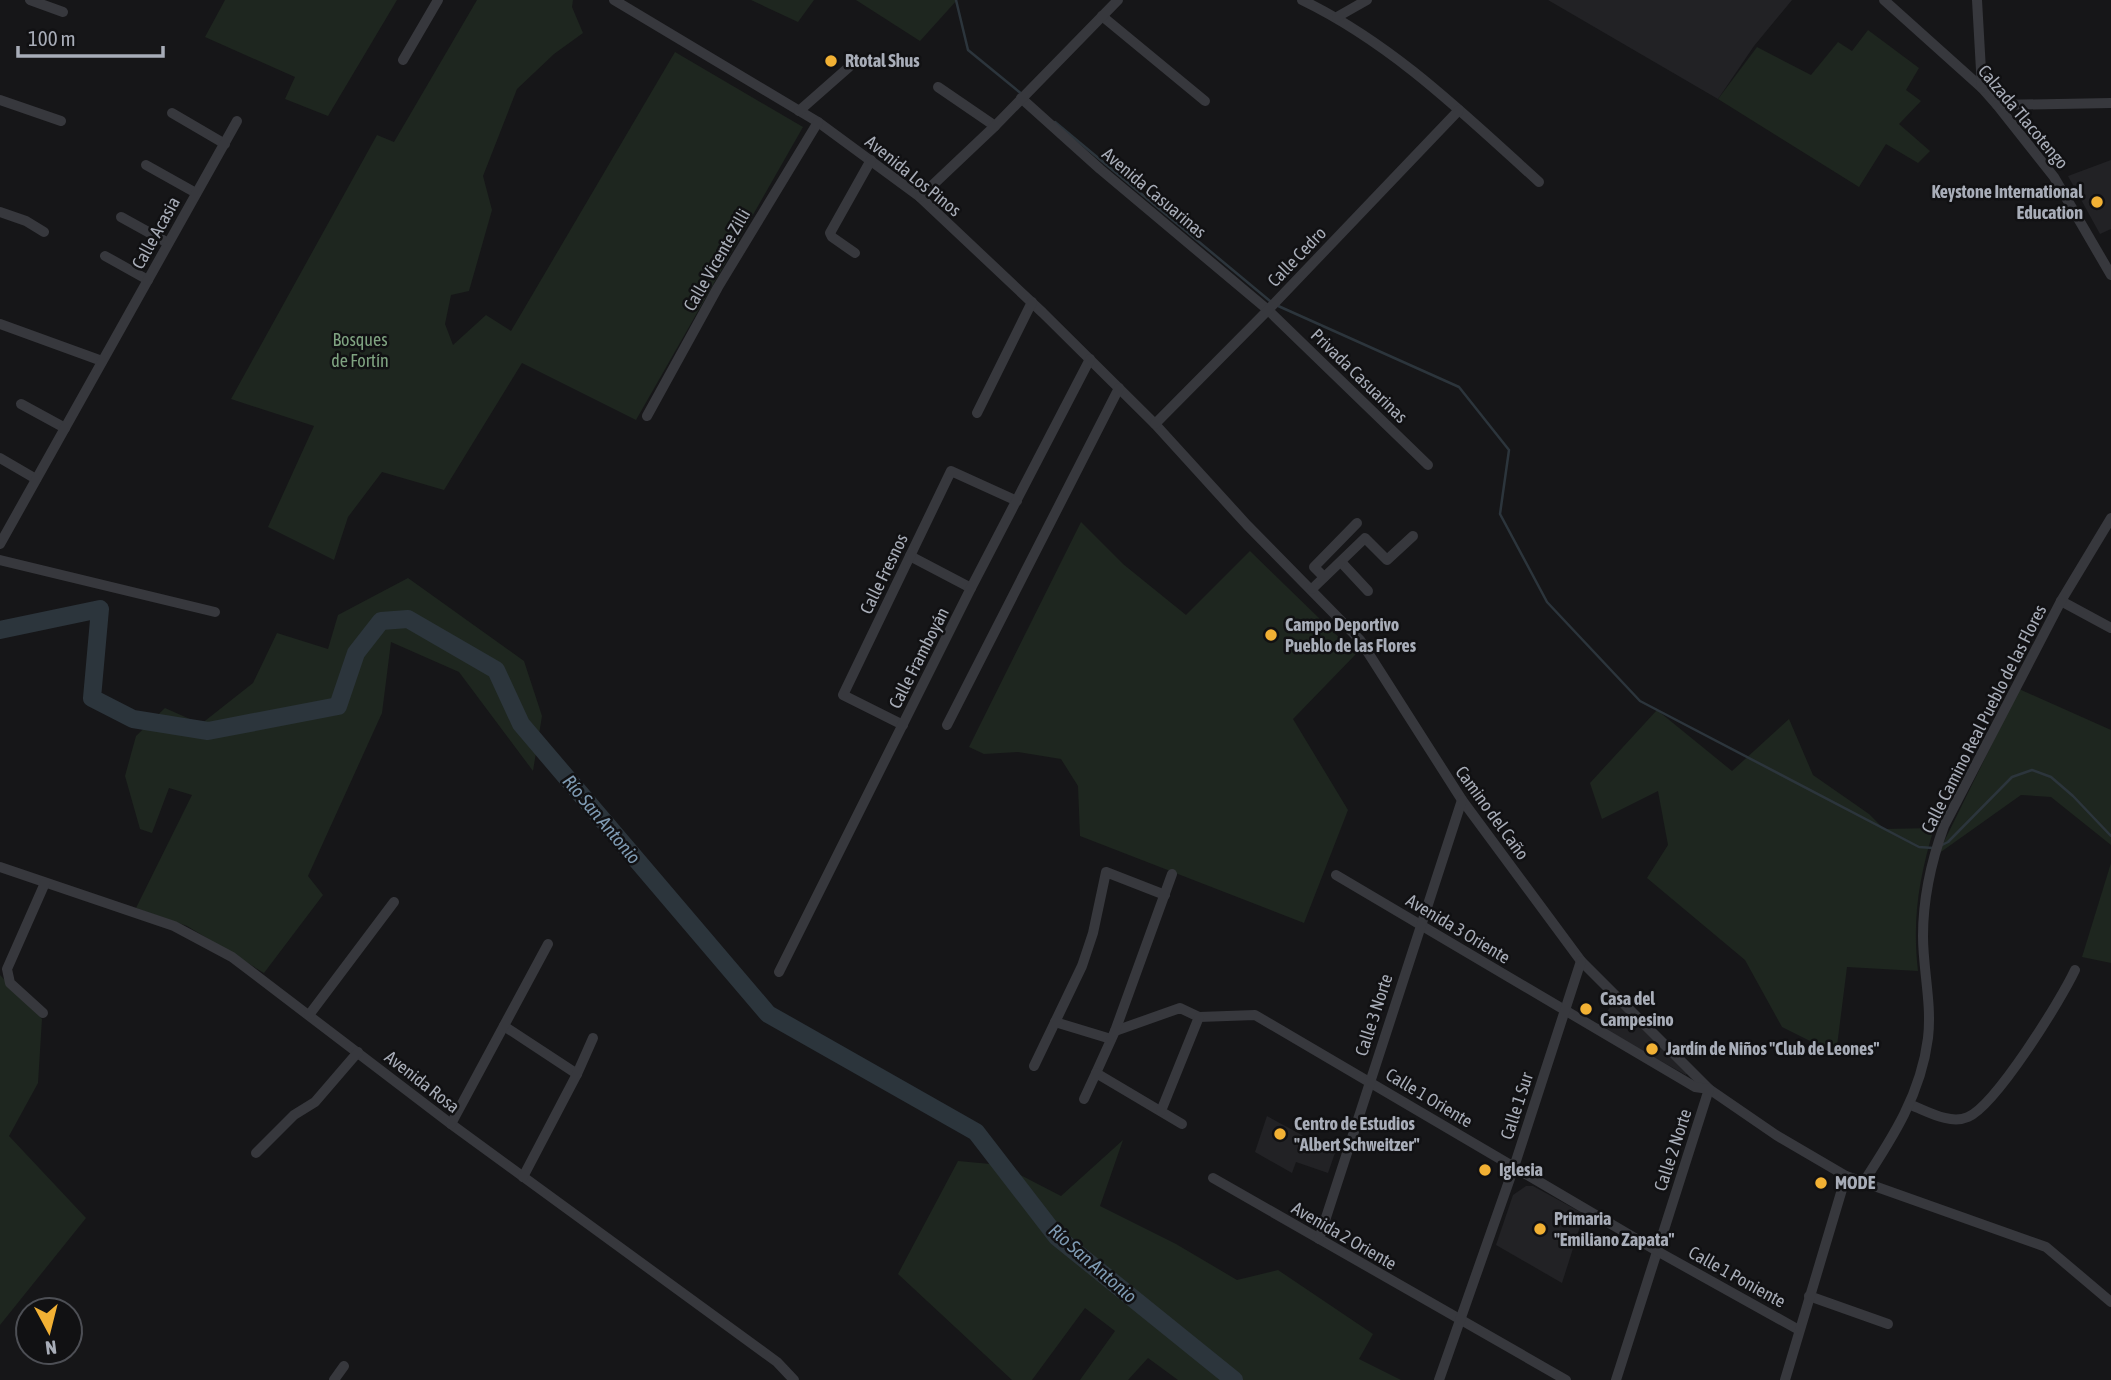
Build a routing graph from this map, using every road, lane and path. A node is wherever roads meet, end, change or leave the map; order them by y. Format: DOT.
graph roads {
  1 [pos="30,0"];
  2 [pos="438,0"];
  3 [pos="614,0"];
  4 [pos="1118,0"];
  5 [pos="1302,0"];
  6 [pos="1367,0"];
  7 [pos="1884,0"];
  8 [pos="1977,0"];
  9 [pos="625,3"];
  10 [pos="63,12"];
  11 [pos="1102,16"];
  12 [pos="1337,17"];
  13 [pos="402,60"];
  14 [pos="849,67"];
  15 [pos="938,87"];
  16 [pos="1982,88"];
  17 [pos="1021,98"];
  18 [pos="0,100"];
  19 [pos="1205,102"];
  20 [pos="2111,103"];
  21 [pos="1997,105"];
  22 [pos="1459,110"];
  23 [pos="799,111"];
  24 [pos="172,113"];
  25 [pos="61,121"];
  26 [pos="237,121"];
  27 [pos="818,122"];
  28 [pos="995,126"];
  29 [pos="225,144"];
  30 [pos="872,160"];
  31 [pos="146,165"];
  32 [pos="1539,182"];
  33 [pos="196,193"];
  34 [pos="920,197"];
  35 [pos="0,212"];
  36 [pos="121,216"];
  37 [pos="44,232"];
  38 [pos="168,243"];
  39 [pos="856,253"];
  40 [pos="105,256"];
  41 [pos="2111,275"];
  42 [pos="148,279"];
  43 [pos="1032,302"];
  44 [pos="1268,310"];
  45 [pos="0,324"];
  46 [pos="1090,359"];
  47 [pos="102,361"];
  48 [pos="1119,388"];
  49 [pos="21,404"];
  50 [pos="977,413"];
  51 [pos="647,416"];
  52 [pos="1155,424"];
  53 [pos="65,428"];
  54 [pos="0,458"];
  55 [pos="1428,465"];
  56 [pos="36,479"];
  57 [pos="1017,501"];
  58 [pos="2111,518"];
  59 [pos="1357,523"];
  60 [pos="4,526"];
  61 [pos="1413,536"];
  62 [pos="0,544"];
  63 [pos="910,556"];
  64 [pos="0,561"];
  65 [pos="1341,562"];
  66 [pos="1324,578"];
  67 [pos="971,588"];
  68 [pos="1312,589"];
  69 [pos="1368,591"];
  70 [pos="2061,601"];
  71 [pos="215,612"];
  72 [pos="2111,628"];
  73 [pos="903,725"];
  74 [pos="947,725"];
  75 [pos="1462,800"];
  76 [pos="0,867"];
  77 [pos="1172,874"];
  78 [pos="1336,875"];
  79 [pos="46,883"];
  80 [pos="1165,894"];
  81 [pos="394,902"];
  82 [pos="1421,924"];
  83 [pos="548,944"];
  84 [pos="1581,961"];
  85 [pos="2075,970"];
  86 [pos="779,972"];
  87 [pos="1564,1010"];
  88 [pos="43,1013"];
  89 [pos="309,1015"];
  90 [pos="1199,1017"];
  91 [pos="1055,1023"];
  92 [pos="504,1026"];
  93 [pos="1113,1035"];
  94 [pos="593,1038"];
  95 [pos="358,1052"];
  96 [pos="1034,1066"];
  97 [pos="1096,1073"];
  98 [pos="577,1074"];
  99 [pos="1369,1080"];
  100 [pos="1709,1089"];
  101 [pos="1084,1099"];
  102 [pos="1911,1105"];
  103 [pos="1160,1111"];
  104 [pos="1182,1124"];
  105 [pos="451,1125"];
  106 [pos="256,1153"];
  107 [pos="1514,1167"];
  108 [pos="1846,1176"];
  109 [pos="523,1177"];
  110 [pos="1213,1178"];
  111 [pos="1863,1183"];
  112 [pos="1319,1239"];
  113 [pos="1657,1251"];
  114 [pos="1809,1296"];
  115 [pos="2111,1301"];
  116 [pos="1460,1320"];
  117 [pos="1888,1324"];
  118 [pos="1800,1330"];
  119 [pos="344,1366"];
  120 [pos="334,1380"];
  121 [pos="794,1380"];
  122 [pos="1439,1380"];
  123 [pos="1566,1380"];
  124 [pos="1616,1380"];
  125 [pos="1785,1380"];
  1 -- 10 [label="street"];
  2 -- 13 [label="street"];
  3 -- 9 [label="street, Avenida Los Pinos"];
  4 -- 11 [label="street"];
  5 -- 12 [label="street"];
  6 -- 12 [label="street"];
  7 -- 16 [label="street, Calzada Tlacotengo"];
  8 -- 16 [label="street"];
  9 -- 23 [label="street, Avenida Los Pinos"];
  11 -- 17 [label="street"];
  11 -- 19 [label="street"];
  12 -- 22 [label="street"];
  14 -- 23 [label="street"];
  15 -- 28 [label="street"];
  16 -- 21 [label="street, Calzada Tlacotengo"];
  17 -- 28 [label="street"];
  17 -- 44 [label="street, Avenida Casuarinas"];
  18 -- 25 [label="street"];
  20 -- 21 [label="street"];
  21 -- 41 [label="street, Calzada Tlacotengo"];
  22 -- 32 [label="street"];
  22 -- 44 [label="street, Calle Cedro"];
  23 -- 27 [label="street, Avenida Los Pinos"];
  24 -- 29 [label="street"];
  26 -- 29 [label="street, Calle Acasia"];
  27 -- 30 [label="street, Avenida Los Pinos"];
  27 -- 51 [label="street, Calle Vicente Zilli"];
  28 -- 34 [label="street"];
  29 -- 33 [label="street, Calle Acasia"];
  30 -- 34 [label="street, Avenida Los Pinos"];
  30 -- 39 [label="street"];
  31 -- 33 [label="street"];
  33 -- 38 [label="street, Calle Acasia"];
  34 -- 43 [label="street, Avenida Los Pinos"];
  35 -- 37 [label="street"];
  36 -- 38 [label="street"];
  38 -- 42 [label="street, Calle Acasia"];
  40 -- 42 [label="street"];
  42 -- 47 [label="street, Calle Acasia"];
  43 -- 46 [label="street, Avenida Los Pinos"];
  43 -- 50 [label="street"];
  44 -- 52 [label="street, Calle Cedro"];
  44 -- 55 [label="street, Privada Casuarinas"];
  45 -- 47 [label="street"];
  46 -- 48 [label="street, Avenida Los Pinos"];
  46 -- 57 [label="street, Calle Framboyán"];
  47 -- 53 [label="street, Calle Acasia"];
  48 -- 52 [label="street, Avenida Los Pinos"];
  48 -- 74 [label="street"];
  49 -- 53 [label="street"];
  52 -- 68 [label="street, Camino del Caño"];
  53 -- 56 [label="street, Calle Acasia"];
  54 -- 56 [label="street"];
  56 -- 60 [label="street, Calle Acasia"];
  57 -- 63 [label="street, Calle Fresnos"];
  57 -- 67 [label="street, Calle Framboyán"];
  58 -- 70 [label="street, Calle Camino Real Pueblo de las Flores"];
  59 -- 66 [label="street"];
  60 -- 62 [label="street, Calle Acasia"];
  61 -- 65 [label="street"];
  63 -- 67 [label="street"];
  63 -- 73 [label="street, Calle Fresnos"];
  64 -- 71 [label="street"];
  65 -- 66 [label="street"];
  65 -- 69 [label="street"];
  66 -- 68 [label="street"];
  67 -- 73 [label="street, Calle Framboyán"];
  68 -- 75 [label="street, Camino del Caño"];
  70 -- 72 [label="street"];
  70 -- 102 [label="street, Calle Camino Real Pueblo de las Flores"];
  73 -- 86 [label="street, Calle Framboyán"];
  75 -- 82 [label="street, Calle 3 Norte"];
  75 -- 84 [label="street, Camino del Caño"];
  76 -- 79 [label="street, Avenida Rosa"];
  77 -- 80 [label="street"];
  78 -- 82 [label="street, Avenida 3 Oriente"];
  79 -- 88 [label="street"];
  79 -- 89 [label="street, Avenida Rosa"];
  80 -- 91 [label="street"];
  80 -- 93 [label="street"];
  81 -- 89 [label="street"];
  82 -- 87 [label="street, Avenida 3 Oriente"];
  82 -- 99 [label="street, Calle 3 Norte"];
  83 -- 92 [label="street"];
  84 -- 87 [label="street, Calle 1 Sur"];
  84 -- 100 [label="street, Camino del Caño"];
  85 -- 102 [label="street"];
  87 -- 100 [label="street, Avenida 3 Oriente"];
  87 -- 107 [label="street, Calle 1 Sur"];
  89 -- 95 [label="street, Avenida Rosa"];
  90 -- 93 [label="street"];
  90 -- 99 [label="street, Calle 1 Oriente"];
  90 -- 103 [label="street"];
  91 -- 93 [label="street"];
  91 -- 96 [label="street"];
  92 -- 98 [label="street"];
  92 -- 105 [label="street"];
  93 -- 97 [label="street"];
  94 -- 98 [label="street"];
  95 -- 105 [label="street, Avenida Rosa"];
  95 -- 106 [label="street"];
  97 -- 101 [label="street"];
  97 -- 103 [label="street"];
  98 -- 109 [label="street"];
  99 -- 107 [label="street, Calle 1 Oriente"];
  99 -- 112 [label="street, Calle 3 Norte"];
  100 -- 108 [label="street, Camino del Caño"];
  100 -- 113 [label="street, Calle 2 Norte"];
  102 -- 111 [label="street, Calle Camino Real Pueblo de las Flores"];
  103 -- 104 [label="street"];
  105 -- 109 [label="street, Avenida Rosa"];
  107 -- 113 [label="street, Calle 1 Poniente"];
  107 -- 116 [label="street, Calle 1 Sur"];
  108 -- 111 [label="street, Camino del Caño"];
  108 -- 114 [label="street"];
  109 -- 121 [label="street, Avenida Rosa"];
  110 -- 112 [label="street, Avenida 2 Oriente"];
  111 -- 115 [label="street, Camino del Caño"];
  112 -- 116 [label="street, Avenida 2 Oriente"];
  113 -- 118 [label="street, Calle 1 Poniente"];
  113 -- 124 [label="street, Calle 2 Norte"];
  114 -- 117 [label="street"];
  114 -- 118 [label="street"];
  116 -- 122 [label="street, Calle 1 Sur"];
  116 -- 123 [label="street, Avenida 2 Oriente"];
  118 -- 125 [label="street"];
  119 -- 120 [label="street"];
}
